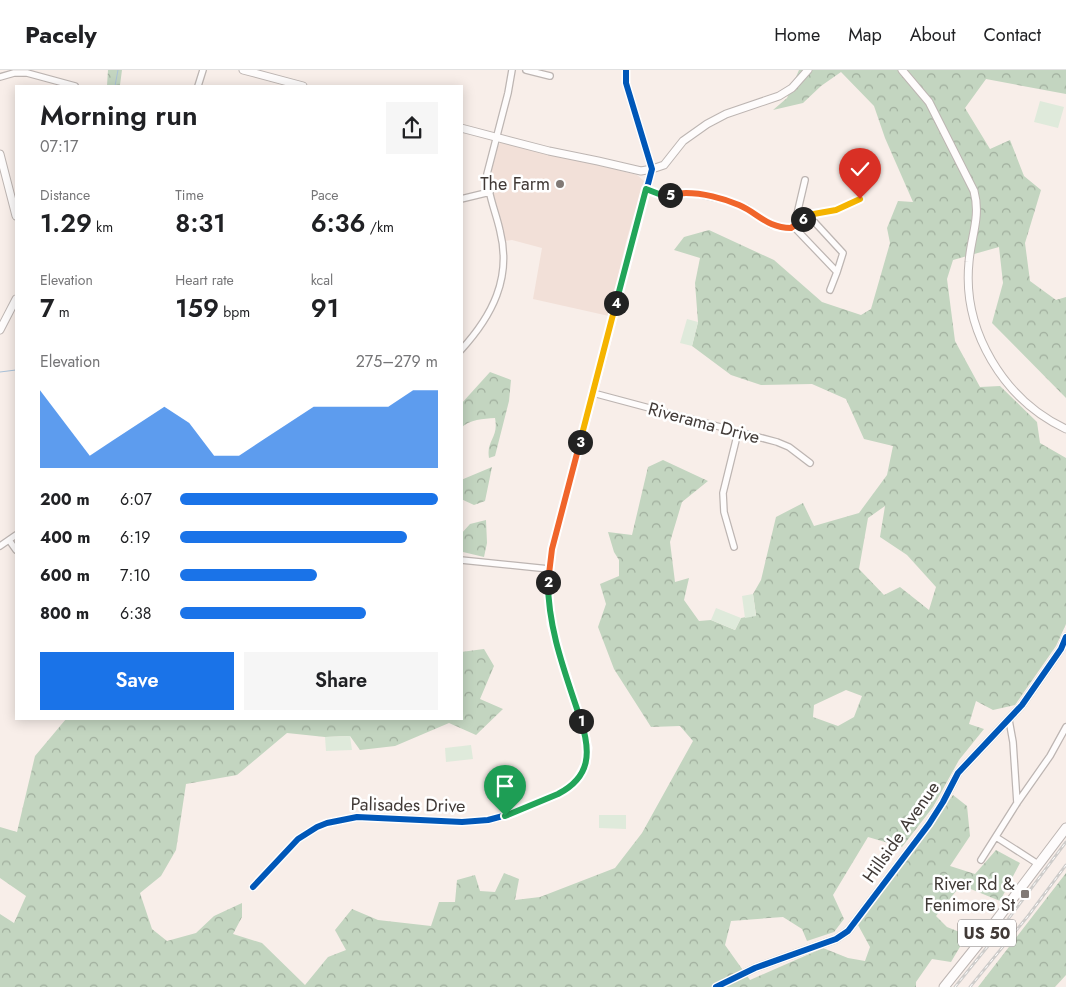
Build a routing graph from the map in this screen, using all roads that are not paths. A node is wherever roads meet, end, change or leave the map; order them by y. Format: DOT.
graph roads {
  1 [pos="203,70"];
  2 [pos="243,70"];
  3 [pos="512,70"];
  4 [pos="526,70"];
  5 [pos="626,70"];
  6 [pos="808,70"];
  7 [pos="902,70"];
  8 [pos="550,76"];
  9 [pos="0,78"];
  10 [pos="71,85"];
  11 [pos="198,85"];
  12 [pos="299,85"];
  13 [pos="463,128"];
  14 [pos="497,137"];
  15 [pos="0,154"];
  16 [pos="652,169"];
  17 [pos="805,180"];
  18 [pos="646,189"];
  19 [pos="490,192"];
  20 [pos="463,199"];
  21 [pos="860,199"];
  22 [pos="15,212"];
  23 [pos="808,215"];
  24 [pos="794,227"];
  25 [pos="837,272"];
  26 [pos="830,290"];
  27 [pos="15,305"];
  28 [pos="0,330"];
  29 [pos="463,348"];
  30 [pos="593,393"];
  31 [pos="1066,429"];
  32 [pos="738,432"];
  33 [pos="810,463"];
  34 [pos="15,535"];
  35 [pos="9,540"];
  36 [pos="0,546"];
  37 [pos="734,547"];
  38 [pos="15,549"];
  39 [pos="463,560"];
  40 [pos="549,569"];
  41 [pos="1066,637"];
  42 [pos="1009,720"];
  43 [pos="1066,727"];
  44 [pos="1017,803"];
  45 [pos="1066,828"];
  46 [pos="996,837"];
  47 [pos="981,860"];
  48 [pos="1038,864"];
  49 [pos="253,887"];
  50 [pos="716,987"];
  51 [pos="944,987"];
  1 -- 11 [label="street"];
  2 -- 12 [label="street"];
  3 -- 14 [label="street"];
  4 -- 8 [label="street"];
  5 -- 16 [label="street"];
  6 -- 16 [label="street"];
  7 -- 31 [label="street"];
  9 -- 10 [label="street"];
  13 -- 14 [label="street"];
  14 -- 16 [label="street"];
  14 -- 19 [label="street"];
  15 -- 22 [label="street"];
  16 -- 18 [label="street, Palisades Drive"];
  17 -- 24 [label="street"];
  18 -- 24 [label="street"];
  18 -- 30 [label="street, Palisades Drive"];
  19 -- 20 [label="street"];
  19 -- 29 [label="street"];
  21 -- 23 [label="street"];
  23 -- 24 [label="street"];
  23 -- 25 [label="street"];
  24 -- 25 [label="street"];
  25 -- 26 [label="street"];
  27 -- 28 [label="street"];
  30 -- 32 [label="street, Riverama Drive"];
  30 -- 40 [label="street, Palisades Drive"];
  32 -- 33 [label="street, Riverama Drive"];
  32 -- 37 [label="street"];
  34 -- 35 [label="street"];
  35 -- 36 [label="street"];
  35 -- 38 [label="street"];
  39 -- 40 [label="street"];
  40 -- 49 [label="street, Palisades Drive"];
  41 -- 42 [label="street, Hillside Avenue"];
  42 -- 44 [label="street"];
  42 -- 50 [label="street, Hillside Avenue"];
  43 -- 44 [label="street"];
  44 -- 46 [label="street"];
  45 -- 48 [label="main road, US 50"];
  46 -- 47 [label="street"];
  46 -- 48 [label="street"];
  48 -- 51 [label="main road, US 50"];
}
